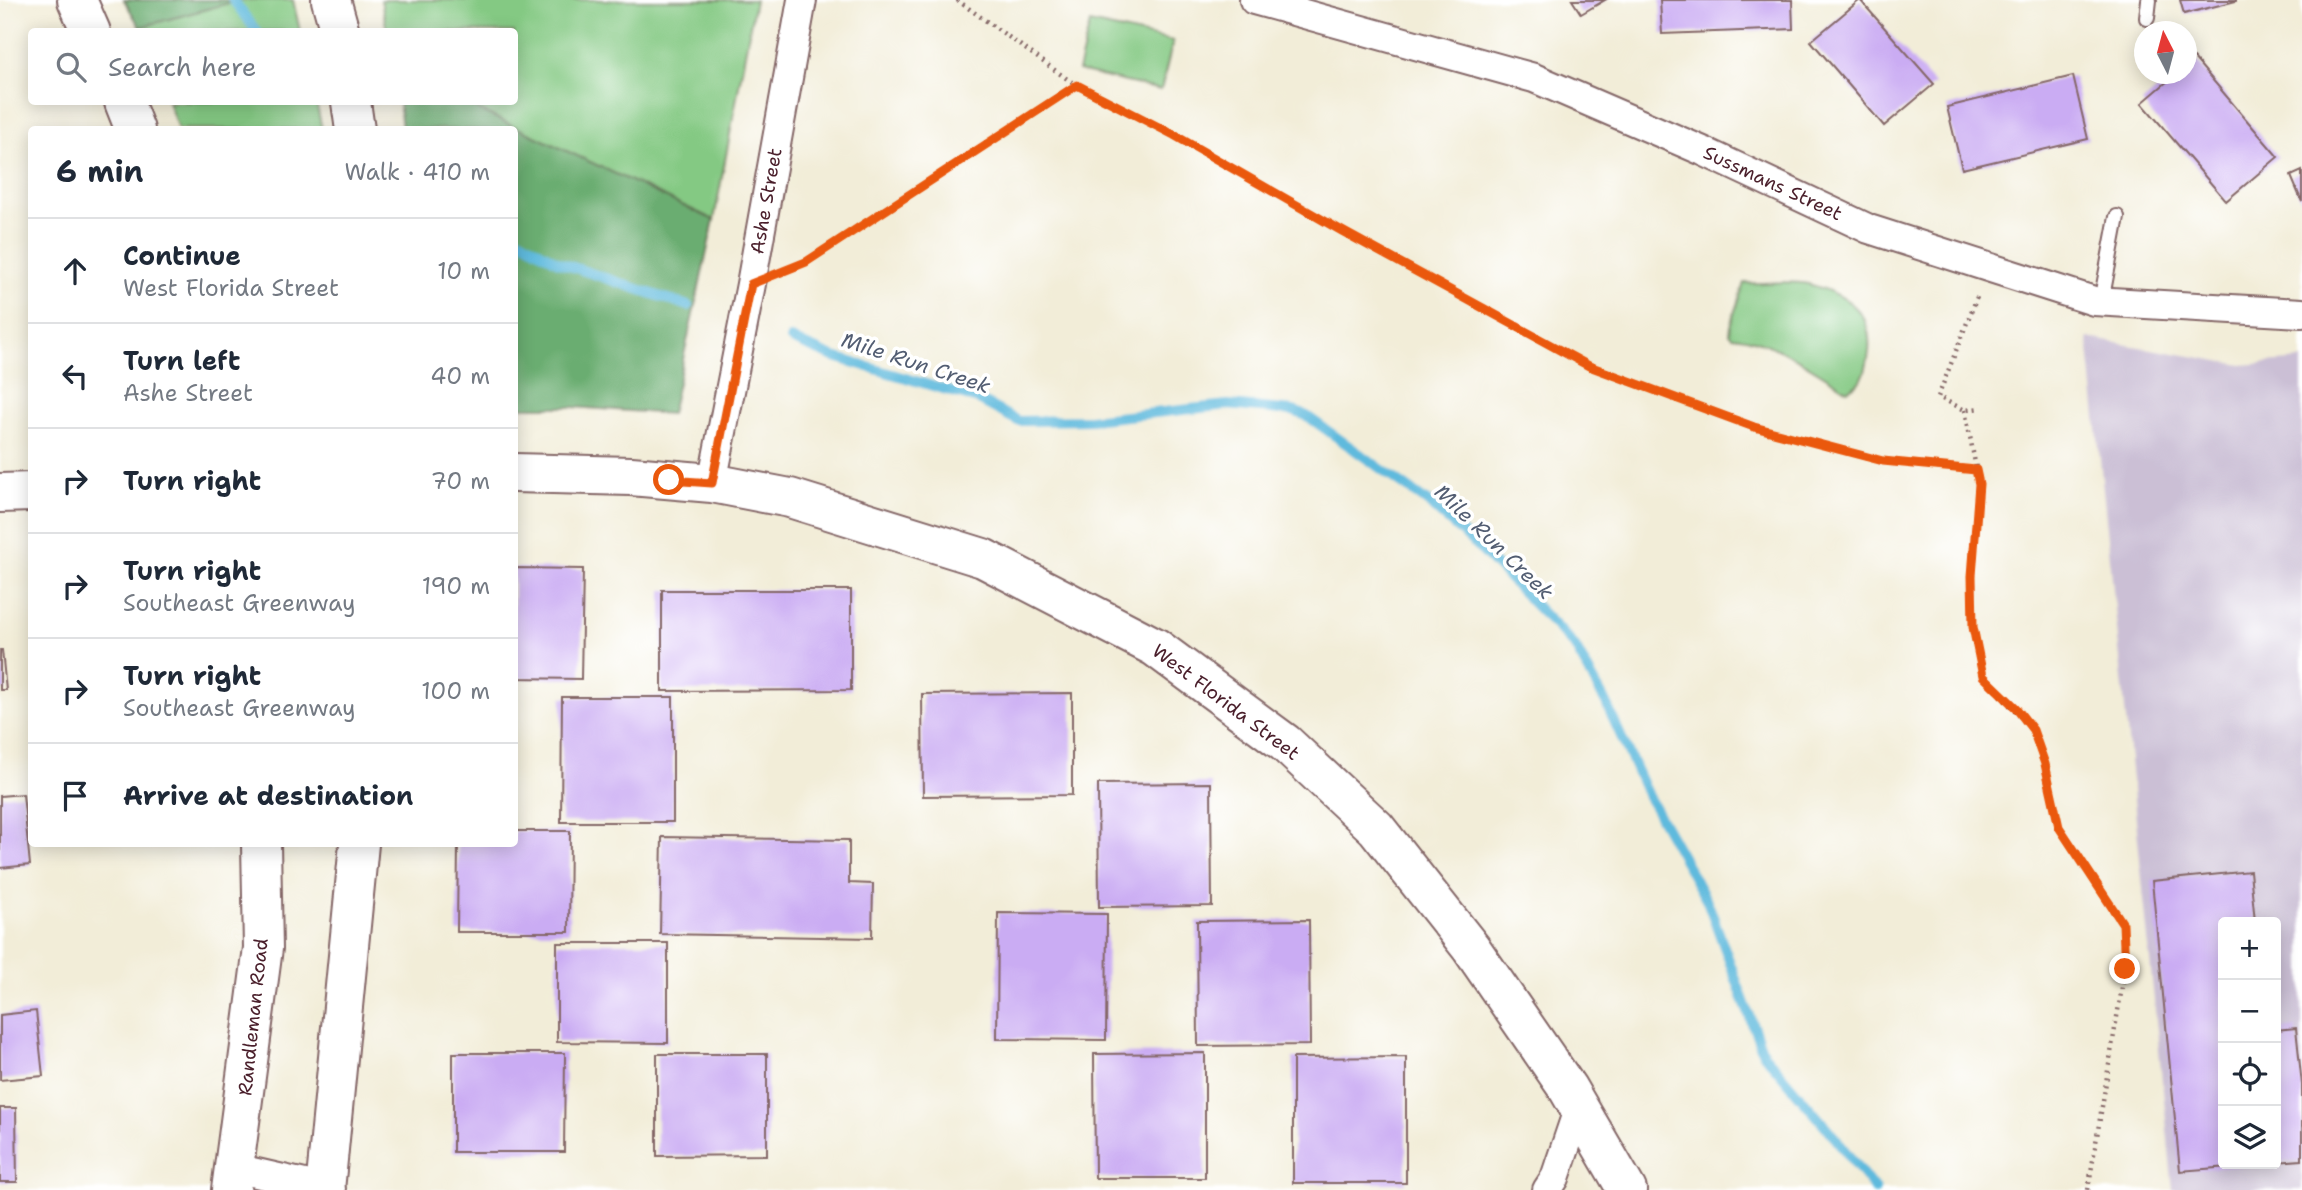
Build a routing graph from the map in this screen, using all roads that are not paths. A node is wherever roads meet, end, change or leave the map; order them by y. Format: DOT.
graph roads {
  1 [pos="77,0"];
  2 [pos="331,0"];
  3 [pos="802,0"];
  4 [pos="1254,0"];
  5 [pos="2149,0"];
  6 [pos="2147,18"];
  7 [pos="89,28"];
  8 [pos="339,28"];
  9 [pos="125,105"];
  10 [pos="351,105"];
  11 [pos="133,126"];
  12 [pos="354,126"];
  13 [pos="2117,218"];
  14 [pos="2101,302"];
  15 [pos="2302,313"];
  16 [pos="518,473"];
  17 [pos="712,483"];
  18 [pos="28,492"];
  19 [pos="0,493"];
  20 [pos="261,847"];
  21 [pos="359,847"];
  22 [pos="1579,1107"];
  23 [pos="233,1179"];
  24 [pos="327,1190"];
  25 [pos="1547,1190"];
  26 [pos="1627,1190"];
  1 -- 7 [label="main road"];
  2 -- 8 [label="main road"];
  3 -- 17 [label="street, Ashe Street"];
  4 -- 14 [label="street, Sussmans Street"];
  5 -- 6 [label="lane"];
  9 -- 11 [label="main road"];
  10 -- 12 [label="main road"];
  13 -- 14 [label="lane"];
  14 -- 15 [label="street, Sussmans Street"];
  16 -- 17 [label="main road, West Florida Street"];
  17 -- 22 [label="main road, West Florida Street"];
  18 -- 19 [label="main road"];
  20 -- 23 [label="main road, Randleman Road"];
  21 -- 24 [label="main road"];
  22 -- 25 [label="street"];
  22 -- 26 [label="main road, West Florida Street"];
  23 -- 24 [label="street"];
}
